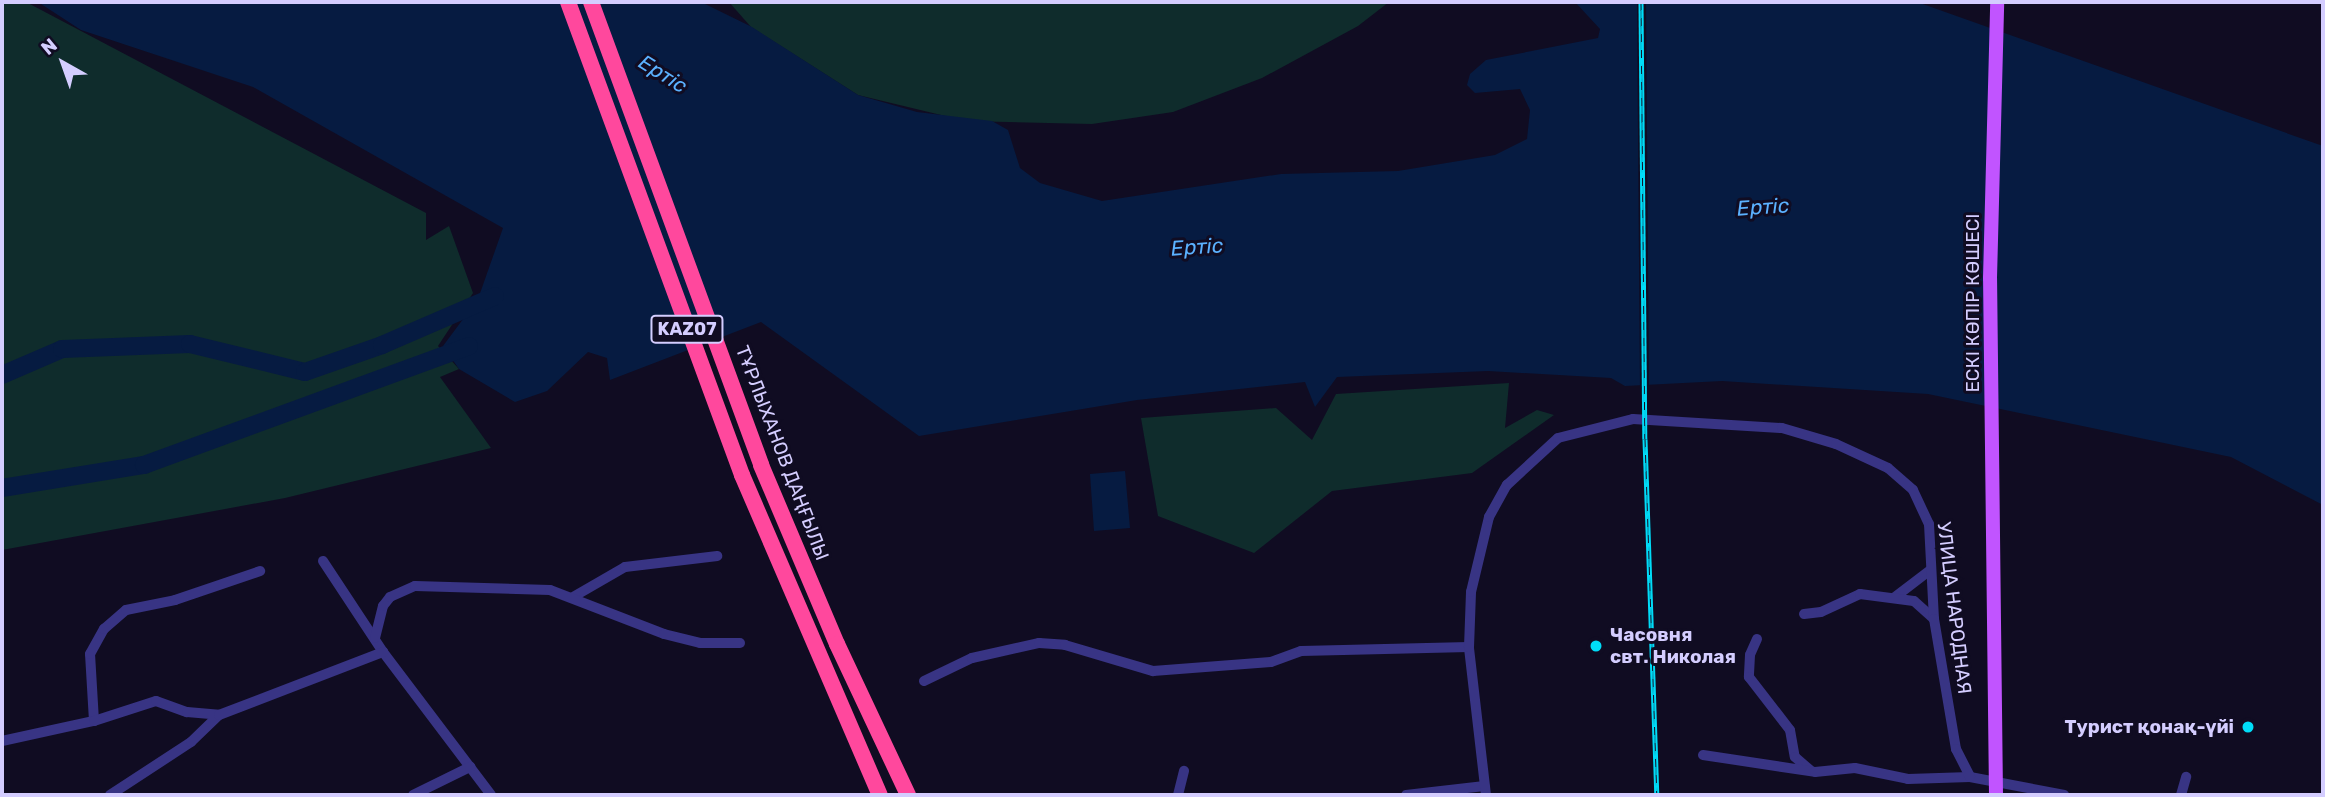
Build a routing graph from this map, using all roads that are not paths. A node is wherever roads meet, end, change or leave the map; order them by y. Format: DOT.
graph roads {
  1 [pos="568,2"];
  2 [pos="591,2"];
  3 [pos="1997,2"];
  4 [pos="718,556"];
  5 [pos="323,561"];
  6 [pos="260,571"];
  7 [pos="1928,571"];
  8 [pos="573,597"];
  9 [pos="1895,597"];
  10 [pos="1804,614"];
  11 [pos="1934,619"];
  12 [pos="375,638"];
  13 [pos="1758,639"];
  14 [pos="740,643"];
  15 [pos="1469,647"];
  16 [pos="383,652"];
  17 [pos="924,681"];
  18 [pos="219,715"];
  19 [pos="94,721"];
  20 [pos="2,741"];
  21 [pos="1703,755"];
  22 [pos="470,767"];
  23 [pos="1184,771"];
  24 [pos="1815,772"];
  25 [pos="1970,777"];
  26 [pos="2186,777"];
  27 [pos="1996,790"];
  28 [pos="1485,791"];
  29 [pos="110,795"];
  30 [pos="413,795"];
  31 [pos="491,795"];
  32 [pos="880,795"];
  33 [pos="908,795"];
  34 [pos="1178,795"];
  35 [pos="1406,795"];
  36 [pos="2064,795"];
  37 [pos="2181,795"];
  1 -- 32 [label="highway, KAZ07"];
  2 -- 33 [label="highway, ТҰРЛЫХАНОВ ДАҢҒЫЛЫ / KAZ07"];
  3 -- 27 [label="main road, ЕСКІ КӨПІР КӨШЕСІ"];
  4 -- 8 [label="street"];
  5 -- 12 [label="street"];
  6 -- 19 [label="street"];
  7 -- 9 [label="street"];
  7 -- 11 [label="street, УЛИЦА НАРОДНАЯ"];
  7 -- 15 [label="street, УЛИЦА НАРОДНАЯ"];
  8 -- 12 [label="street"];
  8 -- 14 [label="street"];
  9 -- 10 [label="street"];
  9 -- 11 [label="street"];
  11 -- 25 [label="street, УЛИЦА НАРОДНАЯ"];
  12 -- 16 [label="street"];
  13 -- 24 [label="street"];
  15 -- 17 [label="street"];
  15 -- 28 [label="street, УЛИЦА НАРОДНАЯ"];
  16 -- 18 [label="street"];
  16 -- 22 [label="street"];
  18 -- 19 [label="street"];
  18 -- 29 [label="street"];
  19 -- 20 [label="street"];
  21 -- 24 [label="street"];
  22 -- 30 [label="street"];
  22 -- 31 [label="street"];
  23 -- 34 [label="street"];
  24 -- 25 [label="street"];
  25 -- 27 [label="street"];
  26 -- 37 [label="street"];
  27 -- 36 [label="street"];
  28 -- 35 [label="street"];
}
